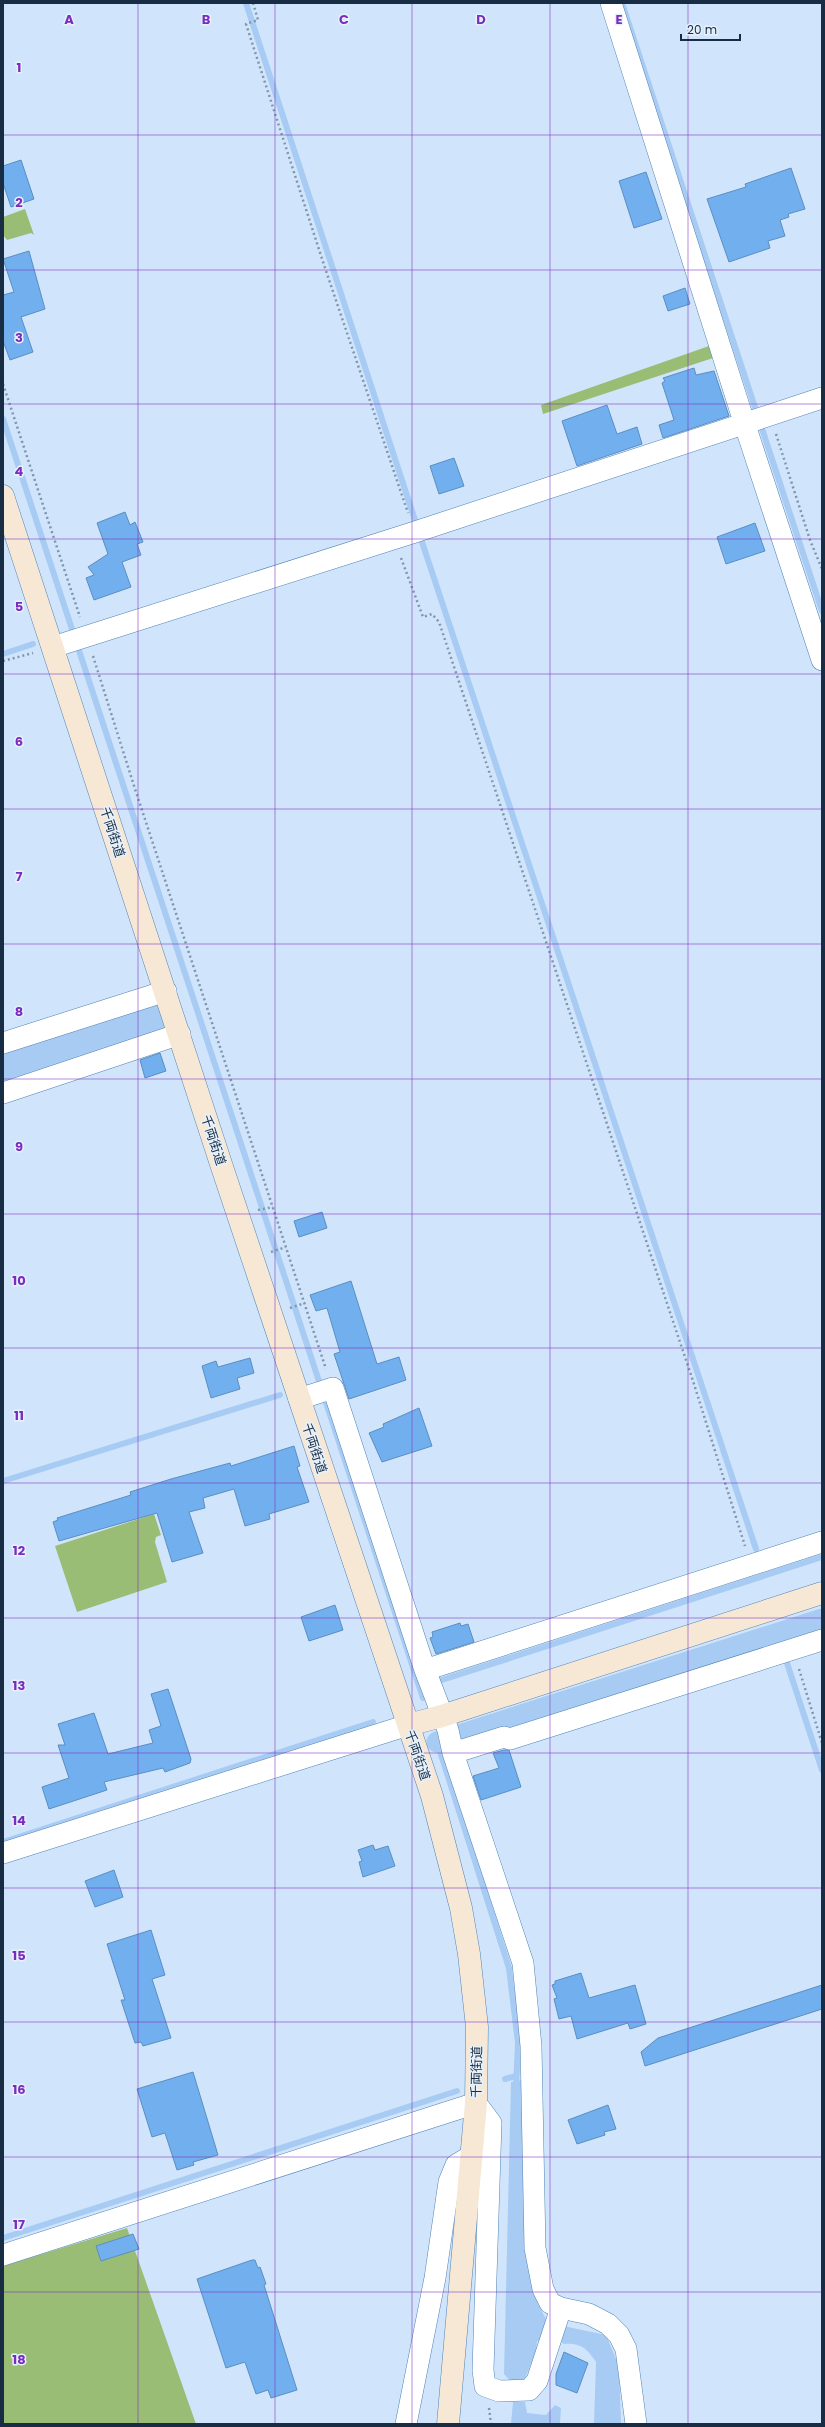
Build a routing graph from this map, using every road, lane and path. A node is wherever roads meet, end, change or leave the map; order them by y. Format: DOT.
graph roads {
  1 [pos="253,3"];
  2 [pos="611,3"];
  3 [pos="3,384"];
  4 [pos="822,398"];
  5 [pos="759,420"];
  6 [pos="3,496"];
  7 [pos="414,532"];
  8 [pos="394,539"];
  9 [pos="822,569"];
  10 [pos="73,641"];
  11 [pos="822,660"];
  12 [pos="3,661"];
  13 [pos="166,991"];
  14 [pos="180,1034"];
  15 [pos="3,1044"];
  16 [pos="3,1093"];
  17 [pos="271,1207"];
  18 [pos="254,1211"];
  19 [pos="285,1248"];
  20 [pos="268,1253"];
  21 [pos="303,1304"];
  22 [pos="286,1309"];
  23 [pos="319,1393"];
  24 [pos="822,1542"];
  25 [pos="751,1565"];
  26 [pos="822,1593"];
  27 [pos="822,1640"];
  28 [pos="792,1649"];
  29 [pos="425,1670"];
  30 [pos="408,1725"];
  31 [pos="449,1736"];
  32 [pos="822,1743"];
  33 [pos="3,1853"];
  34 [pos="476,2103"];
  35 [pos="471,2156"];
  36 [pos="3,2255"];
  37 [pos="556,2323"];
  38 [pos="406,2424"];
  39 [pos="448,2424"];
  40 [pos="636,2424"];
  1 -- 7 [label="path"];
  2 -- 5 [label="street"];
  3 -- 10 [label="path"];
  4 -- 5 [label="street"];
  5 -- 7 [label="street"];
  5 -- 9 [label="path"];
  5 -- 11 [label="street"];
  6 -- 10 [label="street, 千両街道"];
  7 -- 8 [label="street"];
  8 -- 10 [label="street"];
  8 -- 25 [label="path"];
  10 -- 12 [label="path"];
  10 -- 13 [label="street, 千両街道"];
  10 -- 17 [label="path"];
  13 -- 14 [label="street, 千両街道"];
  13 -- 15 [label="street"];
  14 -- 16 [label="street"];
  14 -- 23 [label="street, 千両街道"];
  17 -- 18 [label="path"];
  17 -- 19 [label="path"];
  19 -- 20 [label="path"];
  19 -- 21 [label="path"];
  21 -- 22 [label="path"];
  21 -- 23 [label="path"];
  23 -- 29 [label="street"];
  23 -- 30 [label="street, 千両街道"];
  24 -- 25 [label="street"];
  25 -- 29 [label="street"];
  26 -- 31 [label="street"];
  27 -- 28 [label="street"];
  28 -- 31 [label="street"];
  28 -- 32 [label="path"];
  29 -- 31 [label="street"];
  30 -- 31 [label="street"];
  30 -- 33 [label="street"];
  30 -- 34 [label="street, 千両街道"];
  31 -- 37 [label="street"];
  34 -- 35 [label="street, 千両街道"];
  34 -- 36 [label="street"];
  34 -- 37 [label="street"];
  35 -- 38 [label="street"];
  35 -- 39 [label="street, 千両街道"];
  37 -- 40 [label="street"];
}
